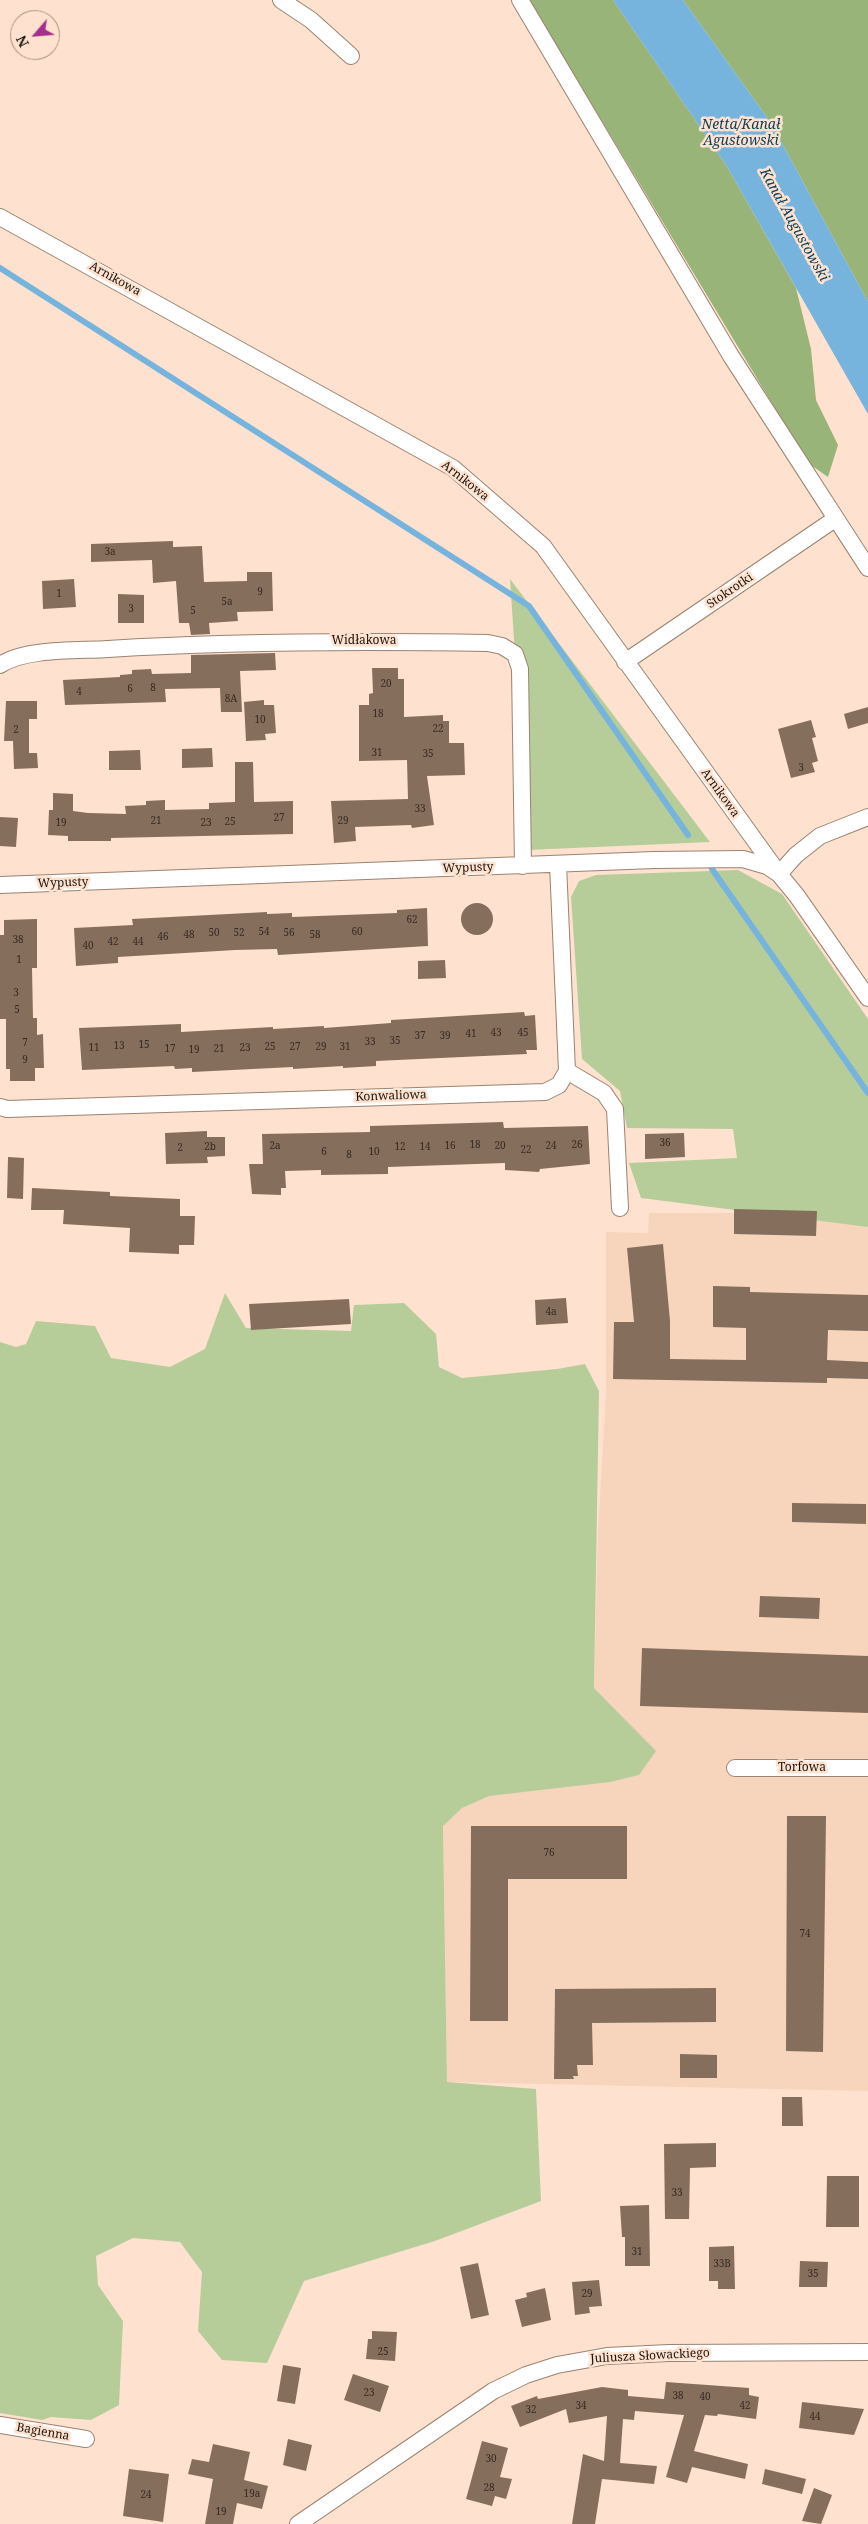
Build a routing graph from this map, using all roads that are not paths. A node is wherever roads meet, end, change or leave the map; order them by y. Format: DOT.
graph roads {
  1 [pos="281,0"];
  2 [pos="520,0"];
  3 [pos="351,56"];
  4 [pos="0,216"];
  5 [pos="835,519"];
  6 [pos="868,568"];
  7 [pos="625,662"];
  8 [pos="0,665"];
  9 [pos="868,817"];
  10 [pos="558,864"];
  11 [pos="523,866"];
  12 [pos="779,874"];
  13 [pos="0,885"];
  14 [pos="868,998"];
  15 [pos="567,1071"];
  16 [pos="0,1107"];
  17 [pos="620,1208"];
  18 [pos="735,1768"];
  19 [pos="868,1768"];
  20 [pos="868,2352"];
  21 [pos="0,2425"];
  22 [pos="86,2439"];
  23 [pos="298,2524"];
  1 -- 3 [label="street"];
  2 -- 5 [label="street"];
  4 -- 7 [label="street, Arnikowa"];
  5 -- 6 [label="street"];
  5 -- 7 [label="street, Stokrotki"];
  7 -- 12 [label="street, Arnikowa"];
  8 -- 11 [label="street, Widłakowa"];
  9 -- 12 [label="street"];
  10 -- 11 [label="street, Wypusty"];
  10 -- 12 [label="street, Wypusty"];
  10 -- 15 [label="street"];
  11 -- 13 [label="street, Wypusty"];
  12 -- 14 [label="street, Wypusty"];
  15 -- 16 [label="street, Konwaliowa"];
  15 -- 17 [label="street"];
  18 -- 19 [label="street, Torfowa"];
  20 -- 23 [label="street, Juliusza Słowackiego"];
  21 -- 22 [label="street, Bagienna"];
}
